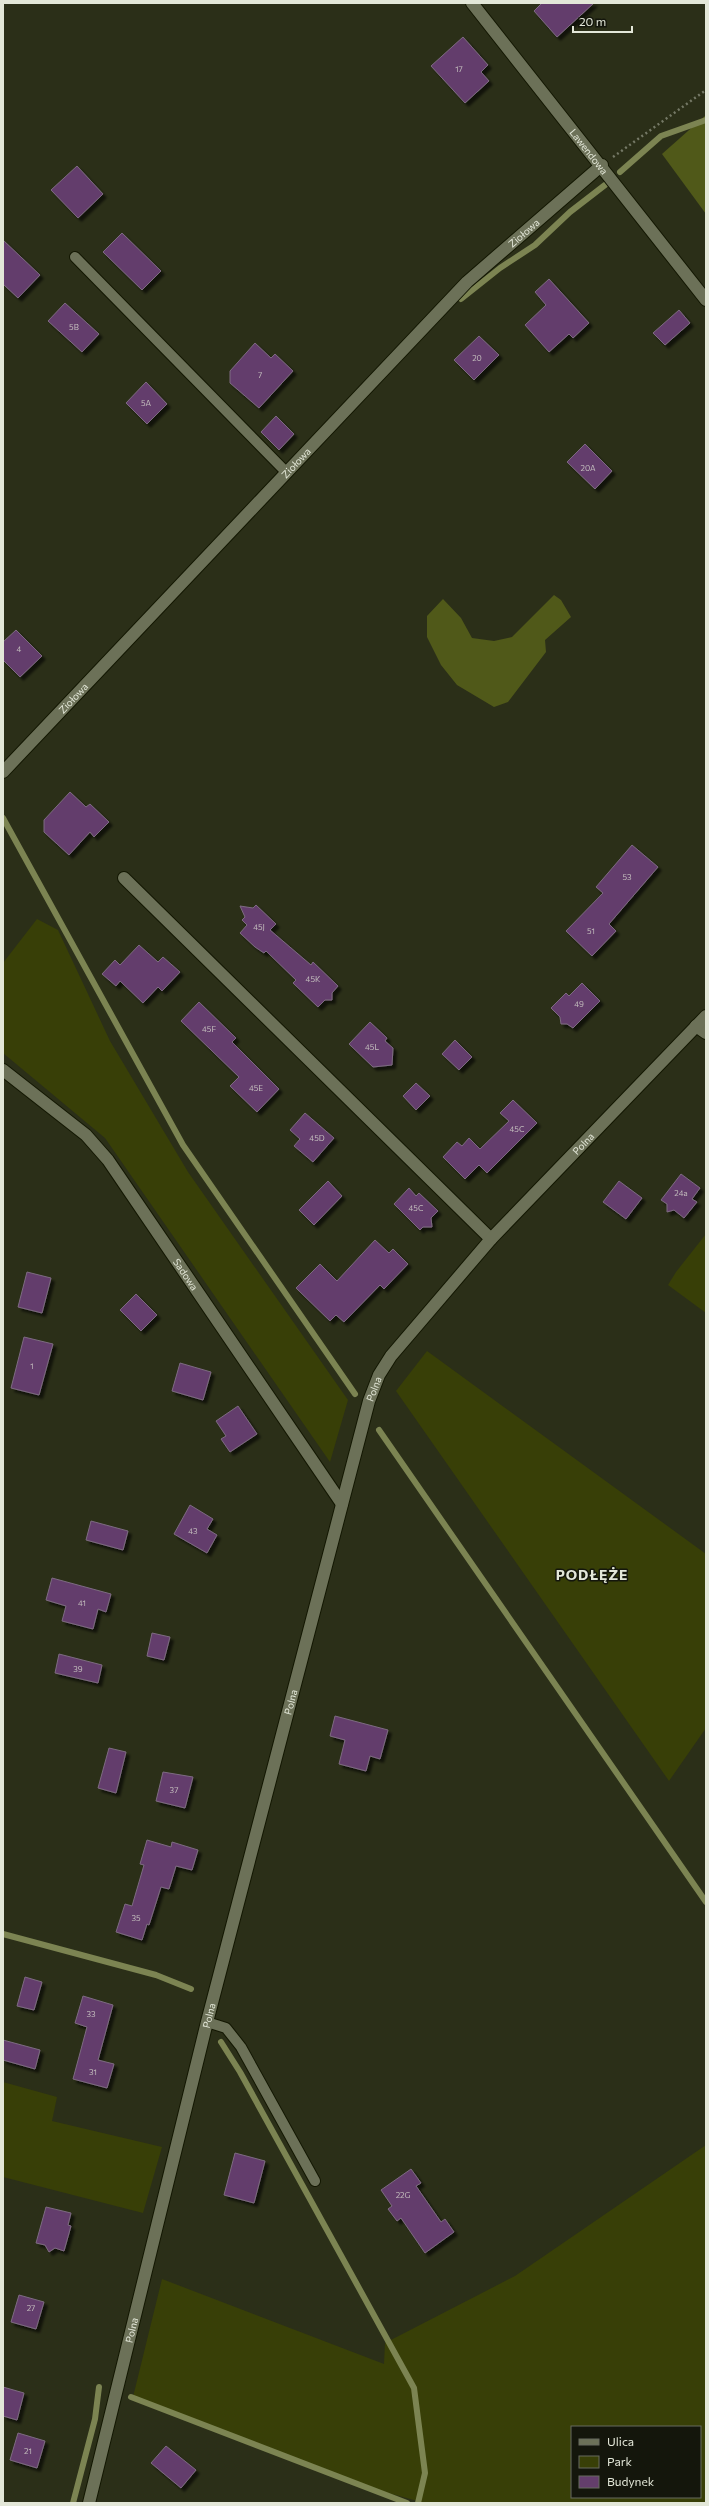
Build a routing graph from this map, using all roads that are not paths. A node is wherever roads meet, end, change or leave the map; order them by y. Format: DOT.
graph roads {
  1 [pos="472,3"];
  2 [pos="602,165"];
  3 [pos="75,258"];
  4 [pos="706,300"];
  5 [pos="287,473"];
  6 [pos="3,772"];
  7 [pos="124,878"];
  8 [pos="706,1016"];
  9 [pos="696,1026"];
  10 [pos="706,1034"];
  11 [pos="3,1070"];
  12 [pos="491,1239"];
  13 [pos="342,1504"];
  14 [pos="207,2022"];
  15 [pos="315,2181"];
  16 [pos="89,2503"];
  1 -- 2 [label="street, Lawendowa"];
  2 -- 4 [label="street, Lawendowa"];
  2 -- 5 [label="street, Ziołowa"];
  3 -- 5 [label="lane"];
  5 -- 6 [label="street, Ziołowa"];
  7 -- 12 [label="street"];
  8 -- 9 [label="street, Polna"];
  9 -- 10 [label="street"];
  9 -- 12 [label="street, Polna"];
  11 -- 13 [label="street, Sadowa"];
  12 -- 13 [label="street, Polna"];
  13 -- 14 [label="street, Polna"];
  14 -- 15 [label="lane"];
  14 -- 16 [label="street, Polna"];
}
